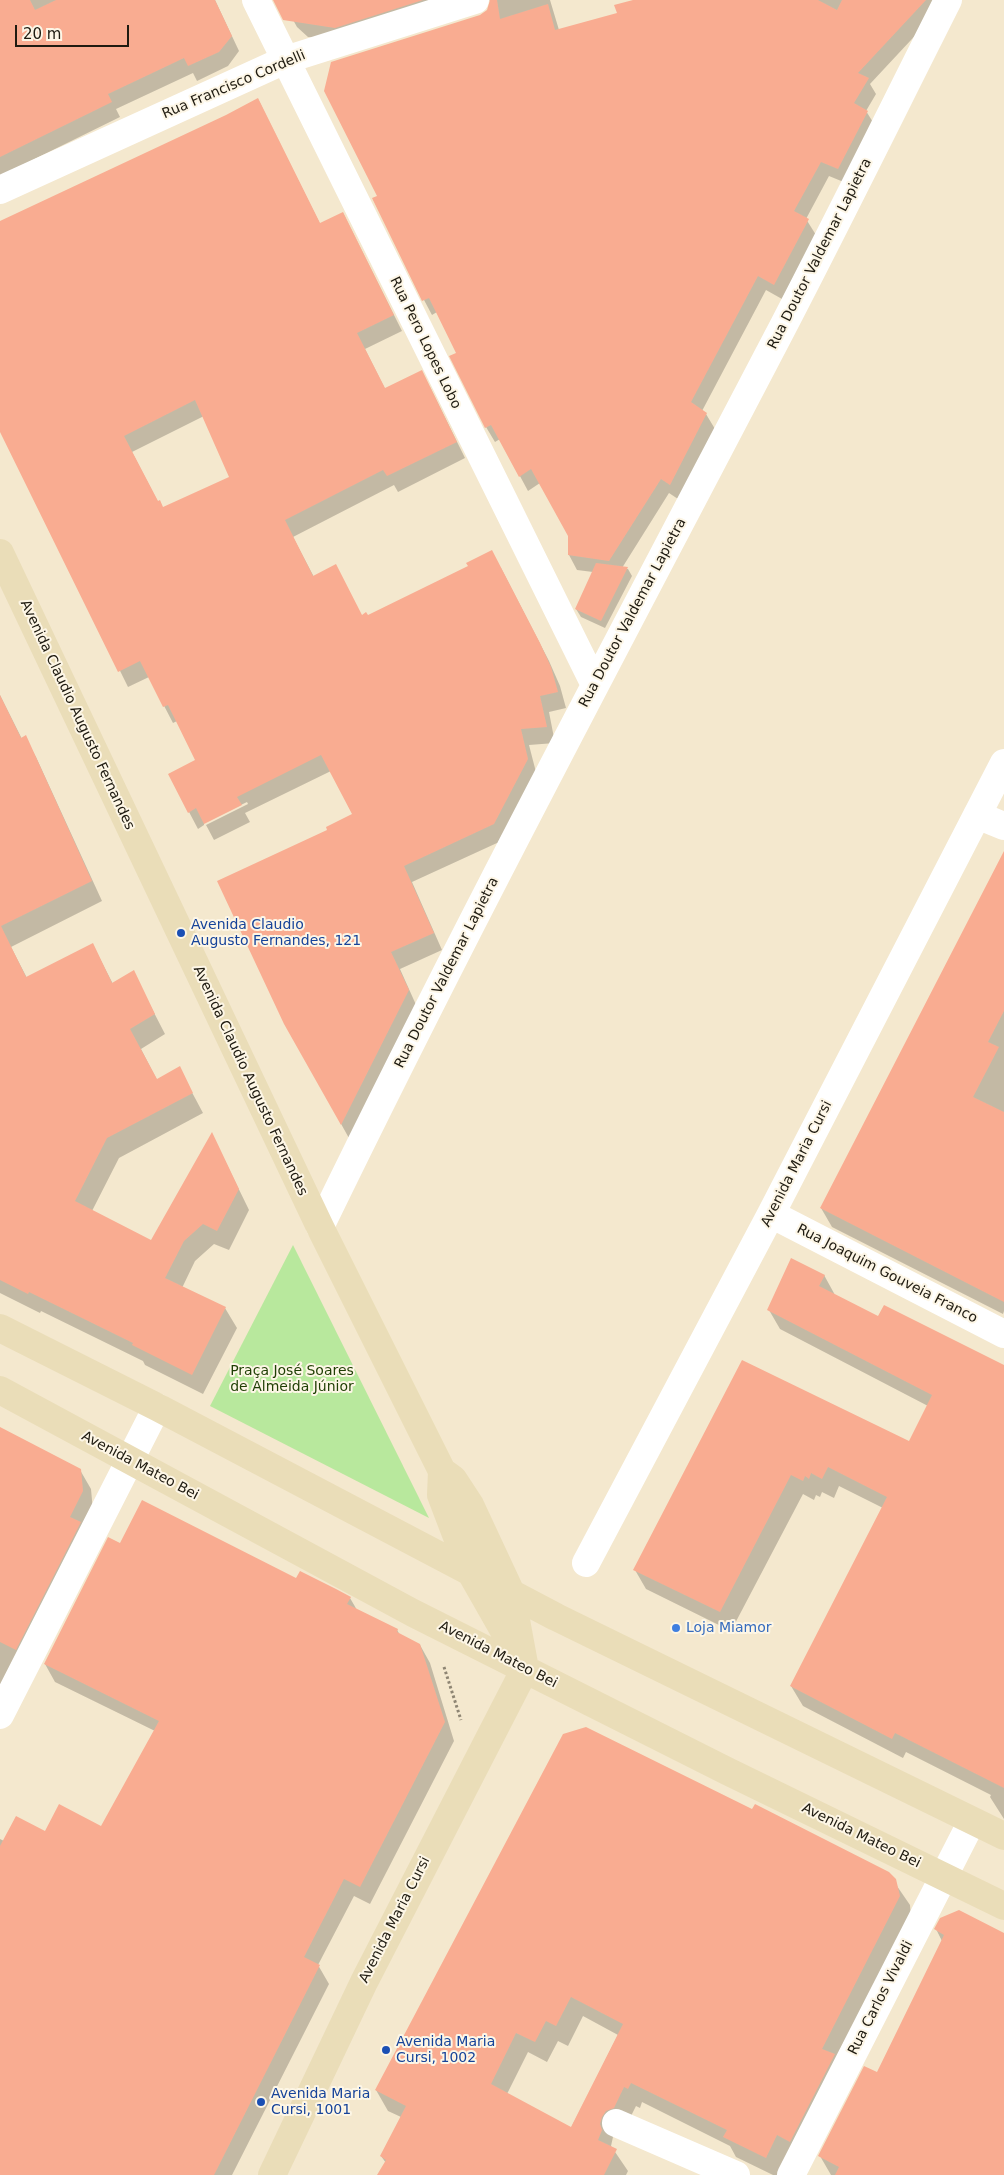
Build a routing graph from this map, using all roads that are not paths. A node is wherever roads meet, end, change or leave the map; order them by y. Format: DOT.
graph roads {
  1 [pos="256,0"];
  2 [pos="475,0"];
  3 [pos="948,0"];
  4 [pos="285,60"];
  5 [pos="0,190"];
  6 [pos="0,553"];
  7 [pos="595,685"];
  8 [pos="1004,763"];
  9 [pos="978,815"];
  10 [pos="1004,826"];
  11 [pos="771,1214"];
  12 [pos="320,1227"];
  13 [pos="0,1328"];
  14 [pos="1004,1334"];
  15 [pos="0,1390"];
  16 [pos="157,1407"];
  17 [pos="130,1460"];
  18 [pos="442,1471"];
  19 [pos="586,1563"];
  20 [pos="470,1571"];
  21 [pos="511,1593"];
  22 [pos="526,1668"];
  23 [pos="0,1715"];
  24 [pos="972,1820"];
  25 [pos="1004,1836"];
  26 [pos="943,1876"];
  27 [pos="1004,1906"];
  28 [pos="616,2123"];
  29 [pos="272,2175"];
  30 [pos="736,2175"];
  31 [pos="791,2175"];
  1 -- 4 [label="street, Rua Pero Lopes Lobo"];
  2 -- 4 [label="street, Rua Francisco Cordelli"];
  3 -- 7 [label="street, Rua Doutor Valdemar Lapietra"];
  4 -- 5 [label="street, Rua Francisco Cordelli"];
  4 -- 7 [label="street, Rua Pero Lopes Lobo"];
  6 -- 12 [label="main road, Avenida Claudio Augusto Fernandes"];
  7 -- 12 [label="street, Rua Doutor Valdemar Lapietra"];
  8 -- 9 [label="street, Avenida Maria Cursi"];
  9 -- 10 [label="street"];
  9 -- 11 [label="street, Avenida Maria Cursi"];
  11 -- 14 [label="street, Rua Joaquim Gouveia Franco"];
  11 -- 19 [label="street, Avenida Maria Cursi"];
  12 -- 18 [label="main road, Avenida Claudio Augusto Fernandes"];
  13 -- 16 [label="main road"];
  15 -- 17 [label="main road, Avenida Mateo Bei"];
  16 -- 17 [label="street"];
  16 -- 20 [label="main road"];
  17 -- 22 [label="main road, Avenida Mateo Bei"];
  17 -- 23 [label="street"];
  18 -- 20 [label="main road, Avenida Claudio Augusto Fernandes"];
  18 -- 21 [label="main road, Avenida Claudio Augusto Fernandes"];
  20 -- 21 [label="main road"];
  20 -- 22 [label="main road, Avenida Claudio Augusto Fernandes"];
  21 -- 22 [label="main road, Avenida Claudio Augusto Fernandes"];
  21 -- 24 [label="main road"];
  22 -- 26 [label="main road, Avenida Mateo Bei"];
  22 -- 29 [label="main road, Avenida Maria Cursi"];
  24 -- 25 [label="main road"];
  24 -- 26 [label="street, Rua Carlos Vivaldi"];
  26 -- 27 [label="main road, Avenida Mateo Bei"];
  26 -- 31 [label="street, Rua Carlos Vivaldi"];
  28 -- 30 [label="street"];
}
